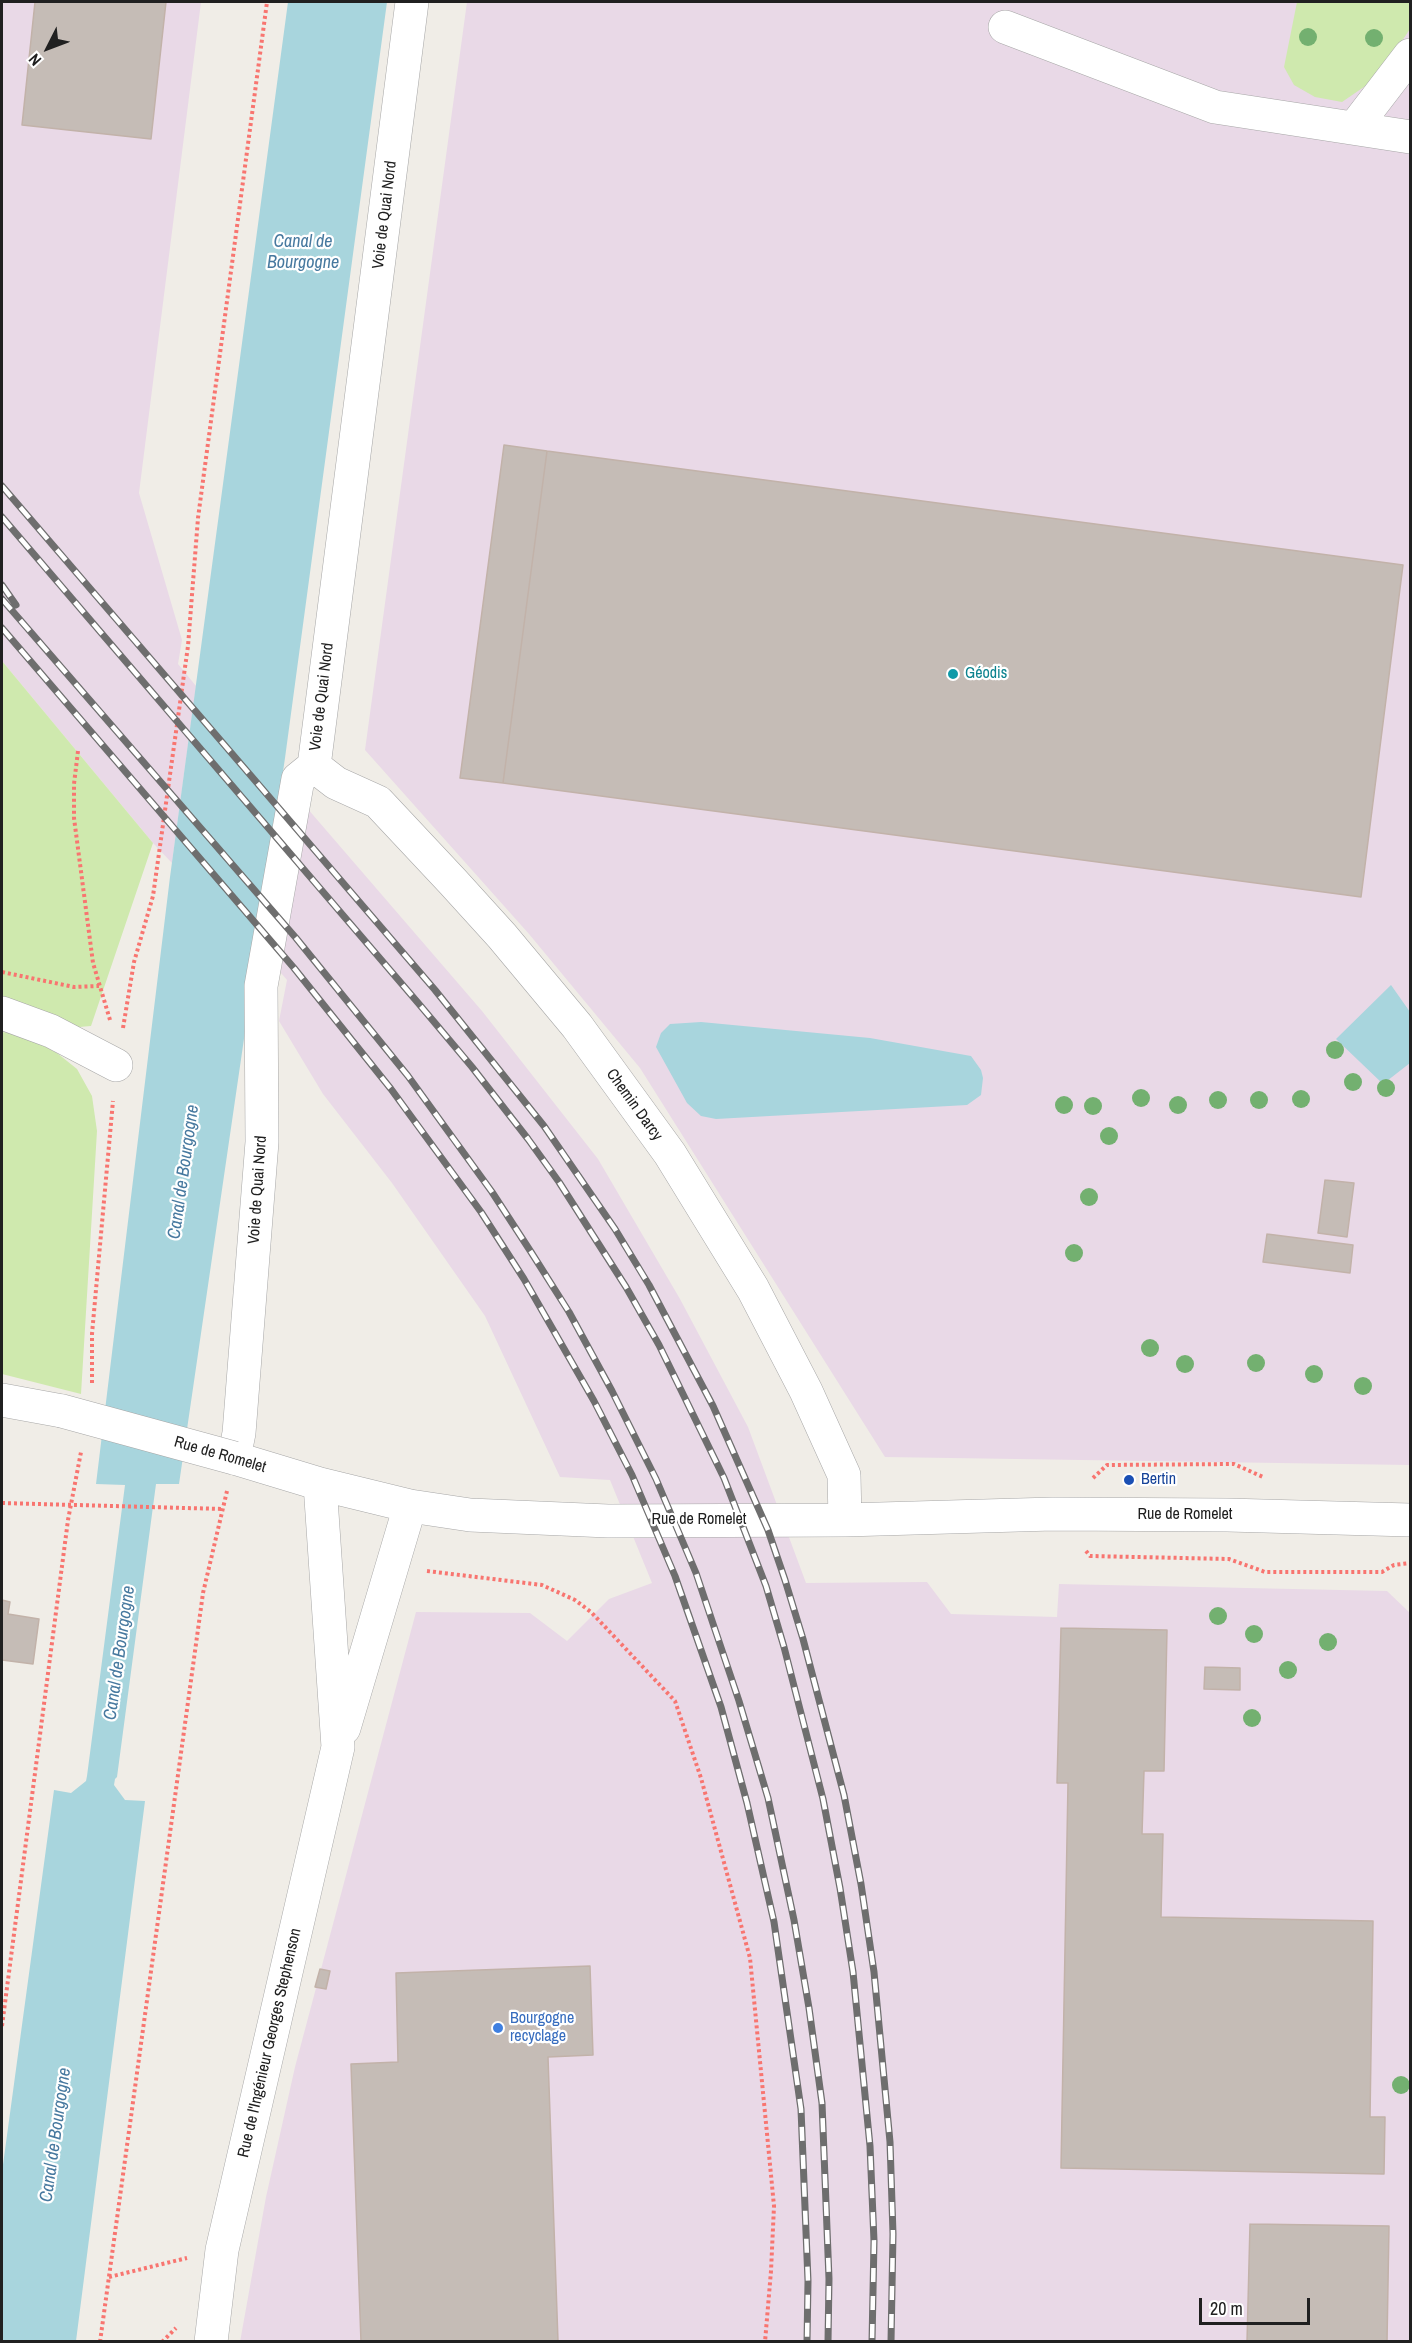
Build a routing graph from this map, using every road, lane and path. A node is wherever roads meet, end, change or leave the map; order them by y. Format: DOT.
graph roads {
  1 [pos="267,2"];
  2 [pos="412,2"];
  3 [pos="1005,27"];
  4 [pos="1410,54"];
  5 [pos="1354,128"];
  6 [pos="1410,138"];
  7 [pos="78,751"];
  8 [pos="314,766"];
  9 [pos="2,972"];
  10 [pos="99,986"];
  11 [pos="2,1014"];
  12 [pos="116,1065"];
  13 [pos="92,1393"];
  14 [pos="2,1400"];
  15 [pos="81,1448"];
  16 [pos="234,1458"];
  17 [pos="1270,1478"];
  18 [pos="320,1484"];
  19 [pos="2,1503"];
  20 [pos="71,1504"];
  21 [pos="410,1506"];
  22 [pos="223,1509"];
  23 [pos="1053,1514"];
  24 [pos="845,1520"];
  25 [pos="1410,1520"];
  26 [pos="1410,1563"];
  27 [pos="390,1580"];
  28 [pos="338,1747"];
  29 [pos="2,2026"];
  30 [pos="222,2250"];
  31 [pos="109,2277"];
  32 [pos="100,2342"];
  33 [pos="211,2342"];
  34 [pos="765,2342"];
  1 -- 12 [label="path"];
  2 -- 8 [label="street, Voie de Quai Nord"];
  3 -- 5 [label="street"];
  4 -- 5 [label="street"];
  5 -- 6 [label="street"];
  7 -- 10 [label="path"];
  8 -- 16 [label="street, Voie de Quai Nord"];
  8 -- 24 [label="street, Chemin Darcy"];
  9 -- 10 [label="path"];
  10 -- 12 [label="path"];
  11 -- 12 [label="street"];
  12 -- 13 [label="path"];
  14 -- 16 [label="street, Rue de Romelet, bridge"];
  15 -- 20 [label="path"];
  16 -- 18 [label="street, Rue de Romelet"];
  16 -- 22 [label="path"];
  17 -- 23 [label="path"];
  18 -- 21 [label="street, Rue de Romelet"];
  18 -- 28 [label="street, Rue de l'Ingénieur Georges Stephenson"];
  19 -- 20 [label="path"];
  20 -- 22 [label="path"];
  20 -- 29 [label="path"];
  21 -- 24 [label="street, Rue de Romelet"];
  21 -- 27 [label="street, Rue de l'Ingénieur Georges Stephenson"];
  22 -- 31 [label="path"];
  23 -- 24 [label="street, Rue de Romelet"];
  23 -- 25 [label="street, Rue de Romelet"];
  23 -- 26 [label="path"];
  27 -- 28 [label="street, Rue de l'Ingénieur Georges Stephenson"];
  27 -- 34 [label="path"];
  28 -- 30 [label="street, Rue de l'Ingénieur Georges Stephenson"];
  30 -- 31 [label="path"];
  30 -- 33 [label="street, Rue de l'Ingénieur Georges Stephenson"];
  31 -- 32 [label="path"];
}
